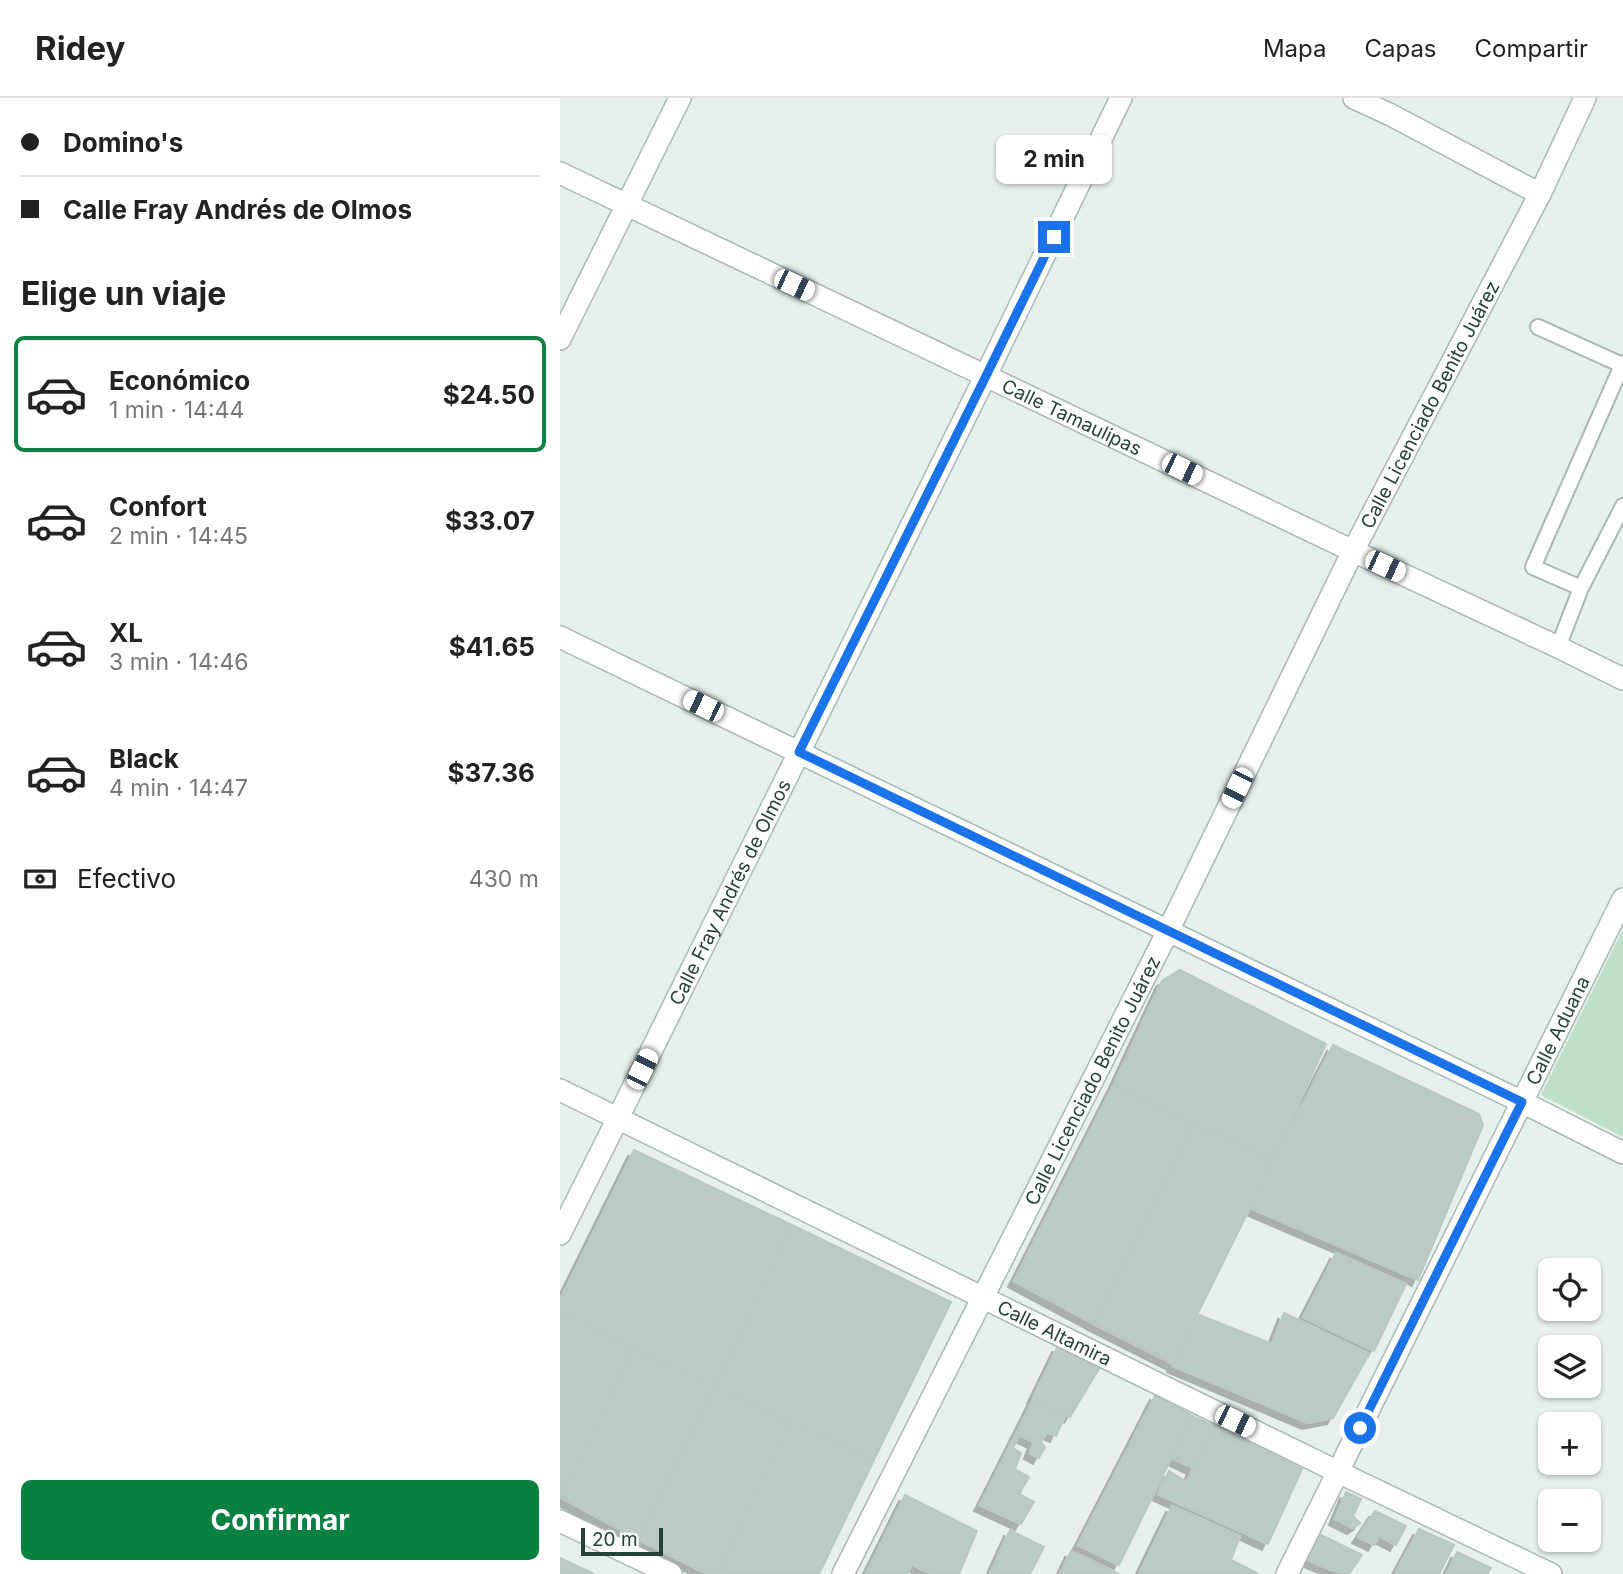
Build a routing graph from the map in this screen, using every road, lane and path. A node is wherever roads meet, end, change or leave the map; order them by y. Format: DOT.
graph roads {
  1 [pos="680,98"];
  2 [pos="1121,98"];
  3 [pos="1354,98"];
  4 [pos="1585,98"];
  5 [pos="560,173"];
  6 [pos="1540,194"];
  7 [pos="626,205"];
  8 [pos="1538,327"];
  9 [pos="560,338"];
  10 [pos="1623,364"];
  11 [pos="986,376"];
  12 [pos="1623,506"];
  13 [pos="1353,551"];
  14 [pos="1581,588"];
  15 [pos="560,637"];
  16 [pos="1558,647"];
  17 [pos="1623,679"];
  18 [pos="799,752"];
  19 [pos="1623,899"];
  20 [pos="1168,931"];
  21 [pos="560,1090"];
  22 [pos="1522,1102"];
  23 [pos="618,1118"];
  24 [pos="1623,1153"];
  25 [pos="560,1234"];
  26 [pos="983,1297"];
  27 [pos="1338,1472"];
  28 [pos="560,1521"];
  29 [pos="671,1574"];
  30 [pos="843,1574"];
  31 [pos="1287,1574"];
  32 [pos="1551,1574"];
  1 -- 7 [label="street"];
  2 -- 11 [label="street, Calle Fray Andrés de Olmos"];
  3 -- 6 [label="street"];
  4 -- 6 [label="street, Calle Licenciado Benito Juárez"];
  5 -- 7 [label="street, Calle Tamaulipas"];
  6 -- 13 [label="street, Calle Licenciado Benito Juárez"];
  7 -- 9 [label="street"];
  7 -- 11 [label="street, Calle Tamaulipas"];
  8 -- 10 [label="lane"];
  10 -- 14 [label="lane"];
  11 -- 13 [label="street, Calle Tamaulipas"];
  11 -- 18 [label="street, Calle Fray Andrés de Olmos"];
  12 -- 14 [label="lane"];
  13 -- 16 [label="street, Calle Tamaulipas"];
  13 -- 20 [label="street, Calle Licenciado Benito Juárez"];
  14 -- 16 [label="lane"];
  15 -- 18 [label="street"];
  16 -- 17 [label="street, Calle Tamaulipas"];
  18 -- 20 [label="street"];
  18 -- 23 [label="street, Calle Fray Andrés de Olmos"];
  19 -- 22 [label="street, Calle Aduana"];
  20 -- 22 [label="street"];
  20 -- 26 [label="street, Calle Licenciado Benito Juárez"];
  21 -- 23 [label="street, Calle Altamira"];
  22 -- 24 [label="street"];
  22 -- 27 [label="street, Calle Aduana"];
  23 -- 25 [label="street, Calle Fray Andrés de Olmos"];
  23 -- 26 [label="street, Calle Altamira"];
  26 -- 27 [label="street, Calle Altamira"];
  26 -- 30 [label="street, Calle Licenciado Benito Juárez"];
  27 -- 31 [label="street, Calle Aduana"];
  27 -- 32 [label="street, Calle Altamira"];
  28 -- 29 [label="street"];
}
